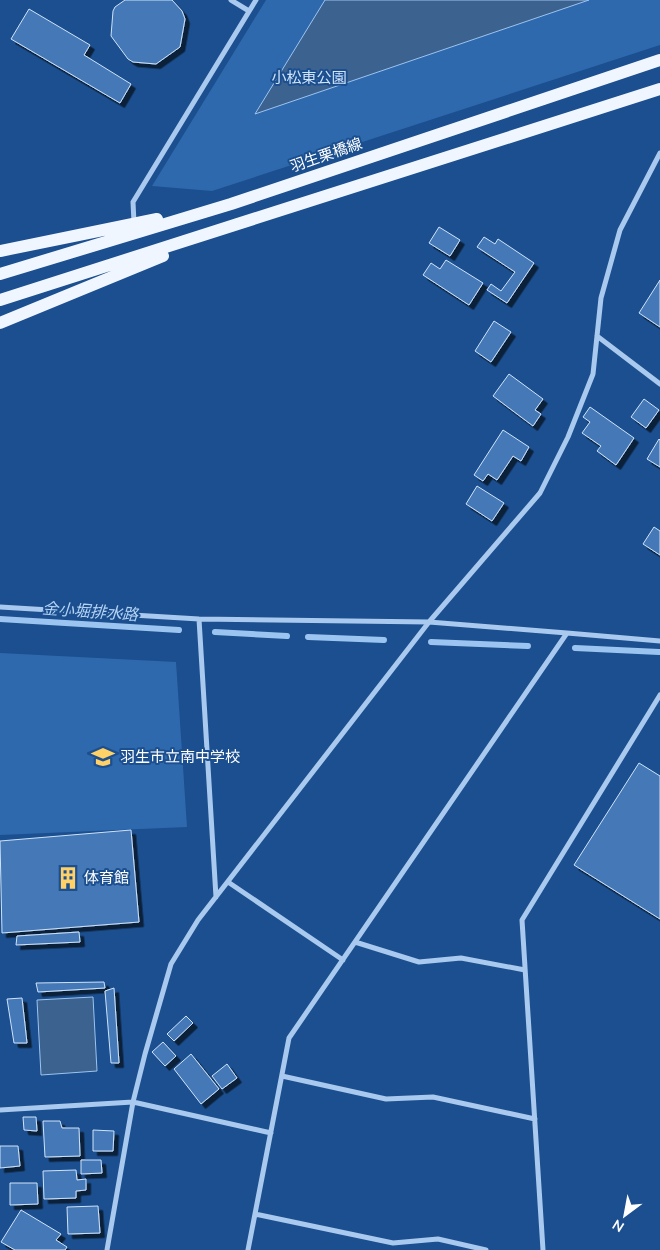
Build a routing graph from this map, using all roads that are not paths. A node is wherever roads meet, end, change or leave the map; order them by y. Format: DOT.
graph roads {
  1 [pos="231,0"];
  2 [pos="256,0"];
  3 [pos="249,11"];
  4 [pos="660,60"];
  5 [pos="660,89"];
  6 [pos="660,153"];
  7 [pos="231,204"];
  8 [pos="247,222"];
  9 [pos="134,224"];
  10 [pos="0,251"];
  11 [pos="0,274"];
  12 [pos="0,300"];
  13 [pos="0,323"];
  14 [pos="597,336"];
  15 [pos="660,384"];
  16 [pos="0,607"];
  17 [pos="199,619"];
  18 [pos="429,622"];
  19 [pos="567,633"];
  20 [pos="660,641"];
  21 [pos="660,695"];
  22 [pos="228,882"];
  23 [pos="216,897"];
  24 [pos="355,942"];
  25 [pos="343,960"];
  26 [pos="525,970"];
  27 [pos="282,1076"];
  28 [pos="133,1102"];
  29 [pos="0,1110"];
  30 [pos="535,1119"];
  31 [pos="271,1133"];
  32 [pos="255,1214"];
  33 [pos="108,1250"];
  34 [pos="248,1250"];
  35 [pos="486,1250"];
  36 [pos="543,1250"];
  1 -- 3 [label="street"];
  2 -- 3 [label="street"];
  3 -- 9 [label="street"];
  4 -- 7 [label="main road, 羽生栗橋線"];
  5 -- 8 [label="main road"];
  6 -- 14 [label="street"];
  7 -- 9 [label="main road"];
  7 -- 11 [label="main road, 羽生栗橋線"];
  8 -- 12 [label="main road"];
  8 -- 13 [label="main road"];
  9 -- 10 [label="main road"];
  14 -- 15 [label="street"];
  14 -- 18 [label="street"];
  16 -- 17 [label="street"];
  17 -- 18 [label="street"];
  17 -- 23 [label="street"];
  18 -- 19 [label="street"];
  18 -- 22 [label="street"];
  19 -- 20 [label="street"];
  19 -- 24 [label="street"];
  21 -- 26 [label="street"];
  22 -- 23 [label="street"];
  22 -- 25 [label="street"];
  23 -- 28 [label="street"];
  24 -- 25 [label="street"];
  24 -- 26 [label="street"];
  25 -- 27 [label="street"];
  26 -- 30 [label="street"];
  27 -- 30 [label="street"];
  27 -- 31 [label="street"];
  28 -- 29 [label="street"];
  28 -- 31 [label="street"];
  28 -- 33 [label="street"];
  30 -- 36 [label="street"];
  31 -- 32 [label="street"];
  32 -- 34 [label="street"];
  32 -- 35 [label="street"];
}
